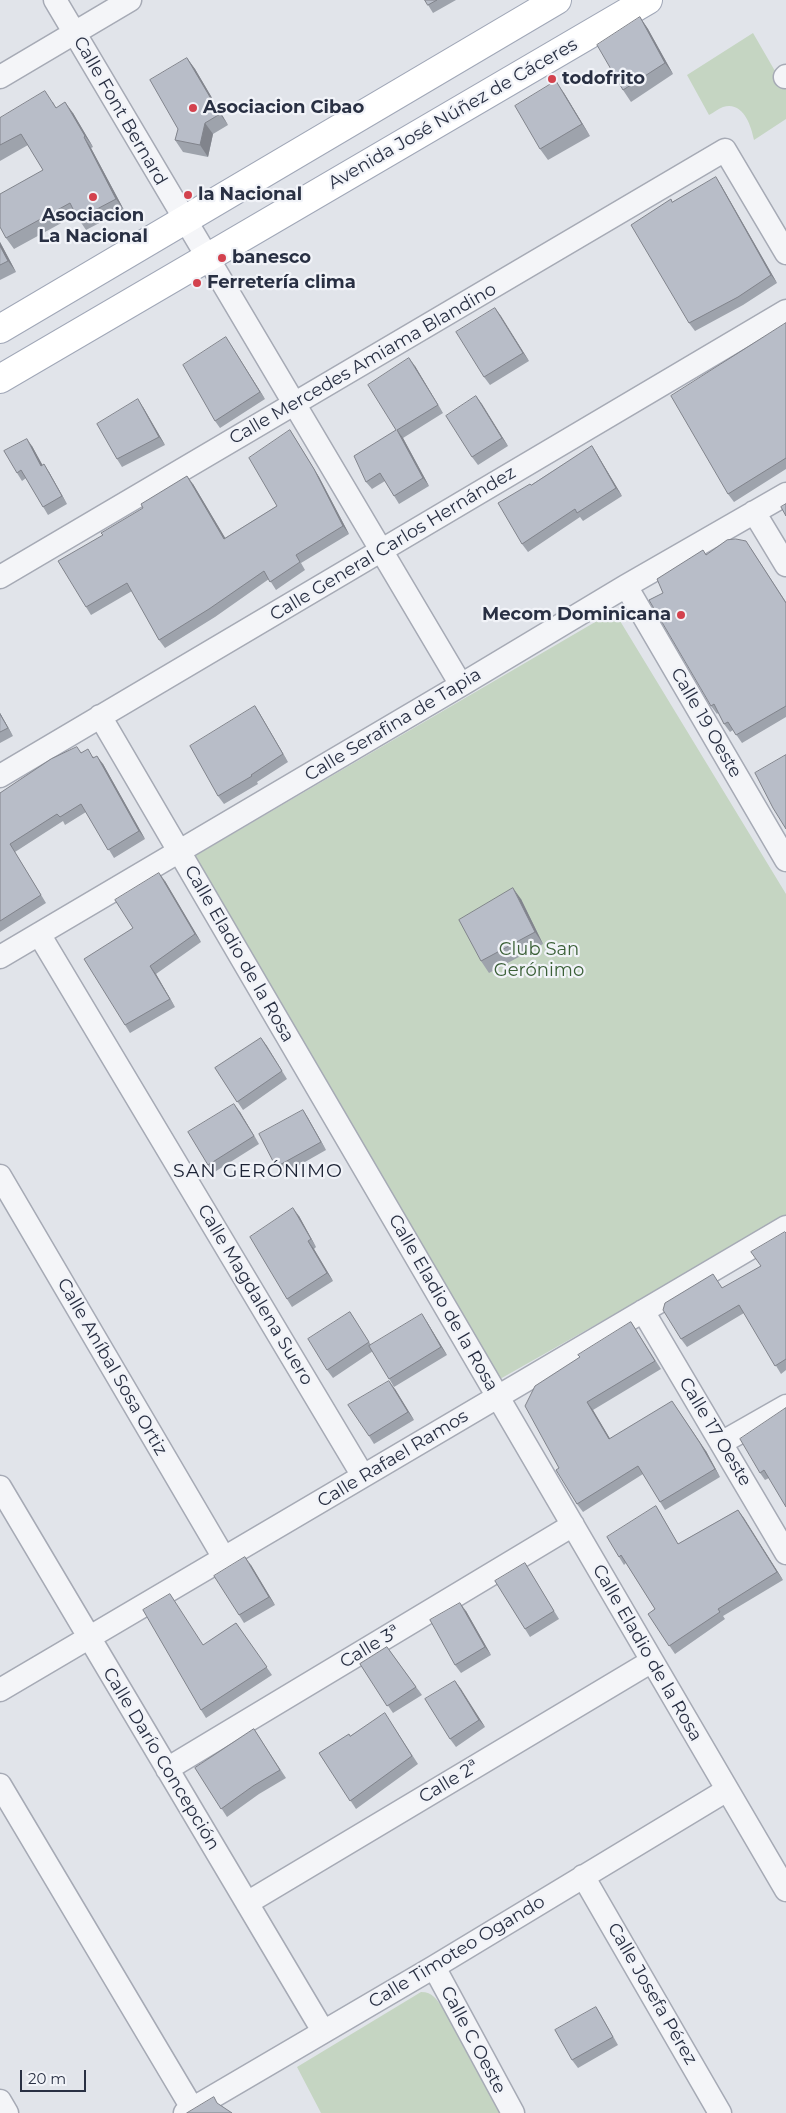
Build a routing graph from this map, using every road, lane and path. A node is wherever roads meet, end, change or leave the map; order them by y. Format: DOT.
graph roads {
  1 [pos="55,0"];
  2 [pos="130,0"];
  3 [pos="557,0"];
  4 [pos="648,0"];
  5 [pos="74,33"];
  6 [pos="0,77"];
  7 [pos="184,220"];
  8 [pos="786,253"];
  9 [pos="207,258"];
  10 [pos="786,312"];
  11 [pos="0,329"];
  12 [pos="0,379"];
  13 [pos="295,403"];
  14 [pos="786,494"];
  15 [pos="754,512"];
  16 [pos="382,550"];
  17 [pos="786,565"];
  18 [pos="0,577"];
  19 [pos="626,586"];
  20 [pos="461,685"];
  21 [pos="100,716"];
  22 [pos="0,776"];
  23 [pos="179,852"];
  24 [pos="786,860"];
  25 [pos="39,934"];
  26 [pos="0,957"];
  27 [pos="0,1176"];
  28 [pos="786,1227"];
  29 [pos="643,1311"];
  30 [pos="498,1397"];
  31 [pos="786,1406"];
  32 [pos="721,1443"];
  33 [pos="363,1476"];
  34 [pos="0,1487"];
  35 [pos="573,1525"];
  36 [pos="786,1553"];
  37 [pos="224,1558"];
  38 [pos="89,1637"];
  39 [pos="652,1661"];
  40 [pos="0,1690"];
  41 [pos="167,1769"];
  42 [pos="0,1785"];
  43 [pos="727,1790"];
  44 [pos="584,1876"];
  45 [pos="786,1890"];
  46 [pos="247,1903"];
  47 [pos="434,1967"];
  48 [pos="323,2031"];
  49 [pos="0,2102"];
  50 [pos="188,2111"];
  51 [pos="7,2113"];
  52 [pos="513,2113"];
  53 [pos="720,2113"];
  1 -- 5 [label="street, Calle Font Bernard"];
  2 -- 5 [label="street"];
  3 -- 7 [label="main road"];
  4 -- 9 [label="main road, Avenida José Núñez de Cáceres"];
  5 -- 6 [label="street"];
  5 -- 7 [label="street, Calle Font Bernard"];
  7 -- 9 [label="street, Calle Font Bernard"];
  7 -- 11 [label="main road"];
  8 -- 13 [label="street, Calle Mercedes Amiama Blandino"];
  9 -- 12 [label="main road, Avenida José Núñez de Cáceres"];
  9 -- 13 [label="street, Calle Font Bernard"];
  10 -- 16 [label="street, Calle General Carlos Hernández"];
  13 -- 16 [label="street, Calle Font Bernard"];
  13 -- 18 [label="street, Calle Mercedes Amiama Blandino"];
  14 -- 15 [label="street, Calle Serafina de Tapia"];
  15 -- 17 [label="street"];
  15 -- 19 [label="street, Calle Serafina de Tapia"];
  16 -- 20 [label="street, Calle Font Bernard"];
  16 -- 21 [label="street, Calle General Carlos Hernández"];
  19 -- 20 [label="street, Calle Serafina de Tapia"];
  19 -- 24 [label="street, Calle 19 Oeste"];
  20 -- 23 [label="street, Calle Serafina de Tapia"];
  21 -- 22 [label="street, Calle General Carlos Hernández"];
  21 -- 23 [label="street, Calle Eladio de la Rosa"];
  23 -- 25 [label="street, Calle Serafina de Tapia"];
  23 -- 30 [label="street, Calle Eladio de la Rosa"];
  25 -- 26 [label="street, Calle Serafina de Tapia"];
  25 -- 33 [label="street, Calle Magdalena Suero"];
  27 -- 37 [label="street, Calle Aníbal Sosa Ortiz"];
  28 -- 29 [label="street, Calle Rafael Ramos"];
  29 -- 30 [label="street, Calle Rafael Ramos"];
  29 -- 32 [label="street, Calle 17 Oeste"];
  30 -- 33 [label="street, Calle Rafael Ramos"];
  30 -- 35 [label="street, Calle Eladio de la Rosa"];
  31 -- 32 [label="street"];
  32 -- 36 [label="street, Calle 17 Oeste"];
  33 -- 37 [label="street, Calle Rafael Ramos"];
  34 -- 38 [label="street, Calle Darío Concepción"];
  35 -- 39 [label="street, Calle Eladio de la Rosa"];
  35 -- 41 [label="street, Calle 3ª"];
  37 -- 38 [label="street, Calle Rafael Ramos"];
  38 -- 40 [label="street, Calle Rafael Ramos"];
  38 -- 41 [label="street, Calle Darío Concepción"];
  39 -- 43 [label="street, Calle Eladio de la Rosa"];
  39 -- 46 [label="street, Calle 2ª"];
  41 -- 46 [label="street, Calle Darío Concepción"];
  42 -- 50 [label="street"];
  43 -- 44 [label="street, Calle Timoteo Ogando"];
  43 -- 45 [label="street, Calle Eladio de la Rosa"];
  44 -- 47 [label="street, Calle Timoteo Ogando"];
  44 -- 53 [label="street, Calle Josefa Pérez"];
  46 -- 48 [label="street, Calle Darío Concepción"];
  47 -- 48 [label="street, Calle Timoteo Ogando"];
  47 -- 52 [label="street, Calle C Oeste"];
  48 -- 50 [label="street, Calle Timoteo Ogando"];
  49 -- 51 [label="street"];
}
